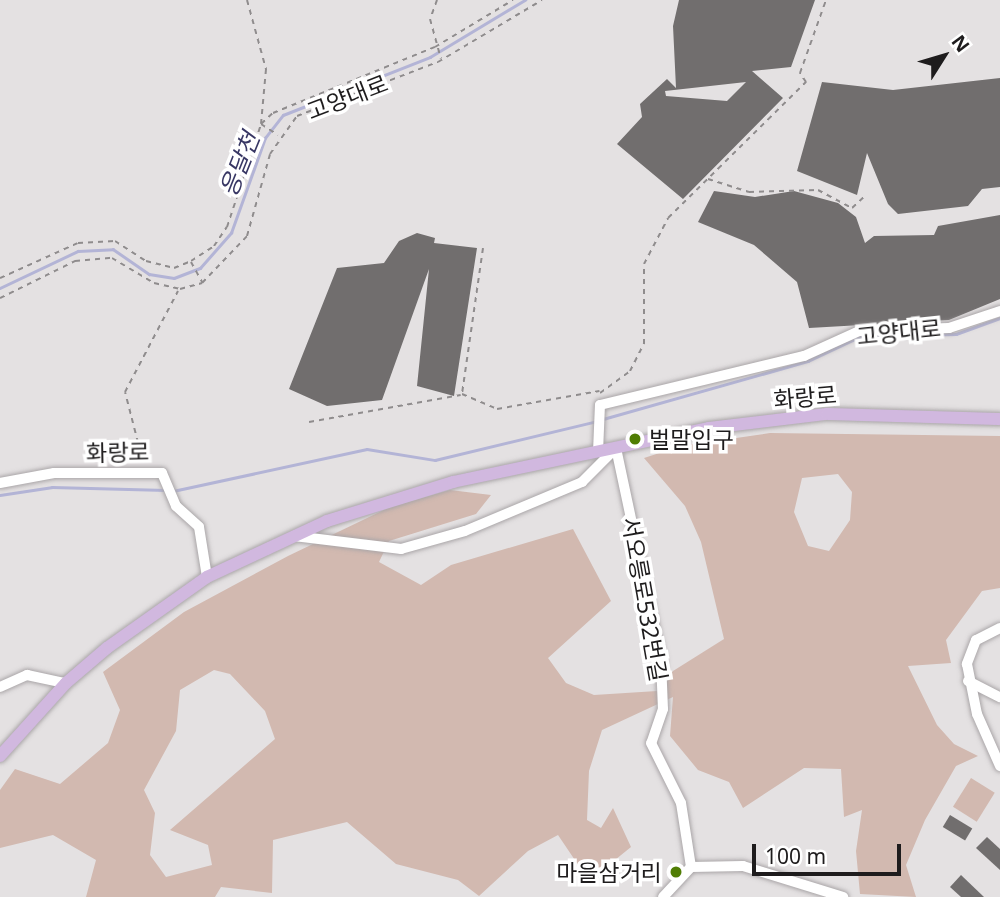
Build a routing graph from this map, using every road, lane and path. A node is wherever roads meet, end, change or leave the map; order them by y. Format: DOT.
graph roads {
  1 [pos="247,0"];
  2 [pos="437,0"];
  3 [pos="513,0"];
  4 [pos="541,0"];
  5 [pos="826,0"];
  6 [pos="435,47"];
  7 [pos="441,60"];
  8 [pos="261,124"];
  9 [pos="277,135"];
  10 [pos="708,179"];
  11 [pos="865,196"];
  12 [pos="483,248"];
  13 [pos="191,261"];
  14 [pos="0,278"];
  15 [pos="202,283"];
  16 [pos="180,289"];
  17 [pos="0,298"];
  18 [pos="1000,311"];
  19 [pos="600,391"];
  20 [pos="462,394"];
  21 [pos="600,405"];
  22 [pos="1000,419"];
  23 [pos="309,422"];
  24 [pos="616,448"];
  25 [pos="598,452"];
  26 [pos="147,473"];
  27 [pos="0,483"];
  28 [pos="294,536"];
  29 [pos="207,577"];
  30 [pos="1000,628"];
  31 [pos="968,681"];
  32 [pos="66,683"];
  33 [pos="0,687"];
  34 [pos="1000,697"];
  35 [pos="0,756"];
  36 [pos="1000,766"];
  37 [pos="691,867"];
  38 [pos="663,897"];
  39 [pos="843,897"];
  1 -- 8 [label="path"];
  2 -- 6 [label="path"];
  3 -- 6 [label="path, 고양대로"];
  4 -- 7 [label="path, 고양대로"];
  5 -- 10 [label="path"];
  6 -- 7 [label="path"];
  6 -- 8 [label="path, 고양대로"];
  7 -- 9 [label="path, 고양대로"];
  8 -- 9 [label="path"];
  8 -- 13 [label="path"];
  9 -- 15 [label="path"];
  10 -- 11 [label="path"];
  10 -- 19 [label="path"];
  12 -- 20 [label="path"];
  13 -- 14 [label="path"];
  13 -- 15 [label="path"];
  15 -- 16 [label="path"];
  16 -- 17 [label="path"];
  16 -- 26 [label="path"];
  18 -- 21 [label="street, 고양대로"];
  19 -- 20 [label="path"];
  19 -- 21 [label="path"];
  20 -- 23 [label="path"];
  21 -- 25 [label="street"];
  22 -- 24 [label="main road, 화랑로"];
  24 -- 25 [label="main road, 화랑로"];
  24 -- 28 [label="street"];
  24 -- 37 [label="street, 서오릉로532번길"];
  25 -- 28 [label="main road, 화랑로"];
  26 -- 27 [label="street, 화랑로"];
  26 -- 29 [label="street, 화랑로"];
  28 -- 29 [label="main road, 화랑로"];
  29 -- 32 [label="main road, 화랑로"];
  30 -- 31 [label="street"];
  31 -- 34 [label="street"];
  31 -- 36 [label="street"];
  32 -- 33 [label="street"];
  32 -- 35 [label="main road, 화랑로"];
  37 -- 38 [label="street"];
  37 -- 39 [label="street"];
}
